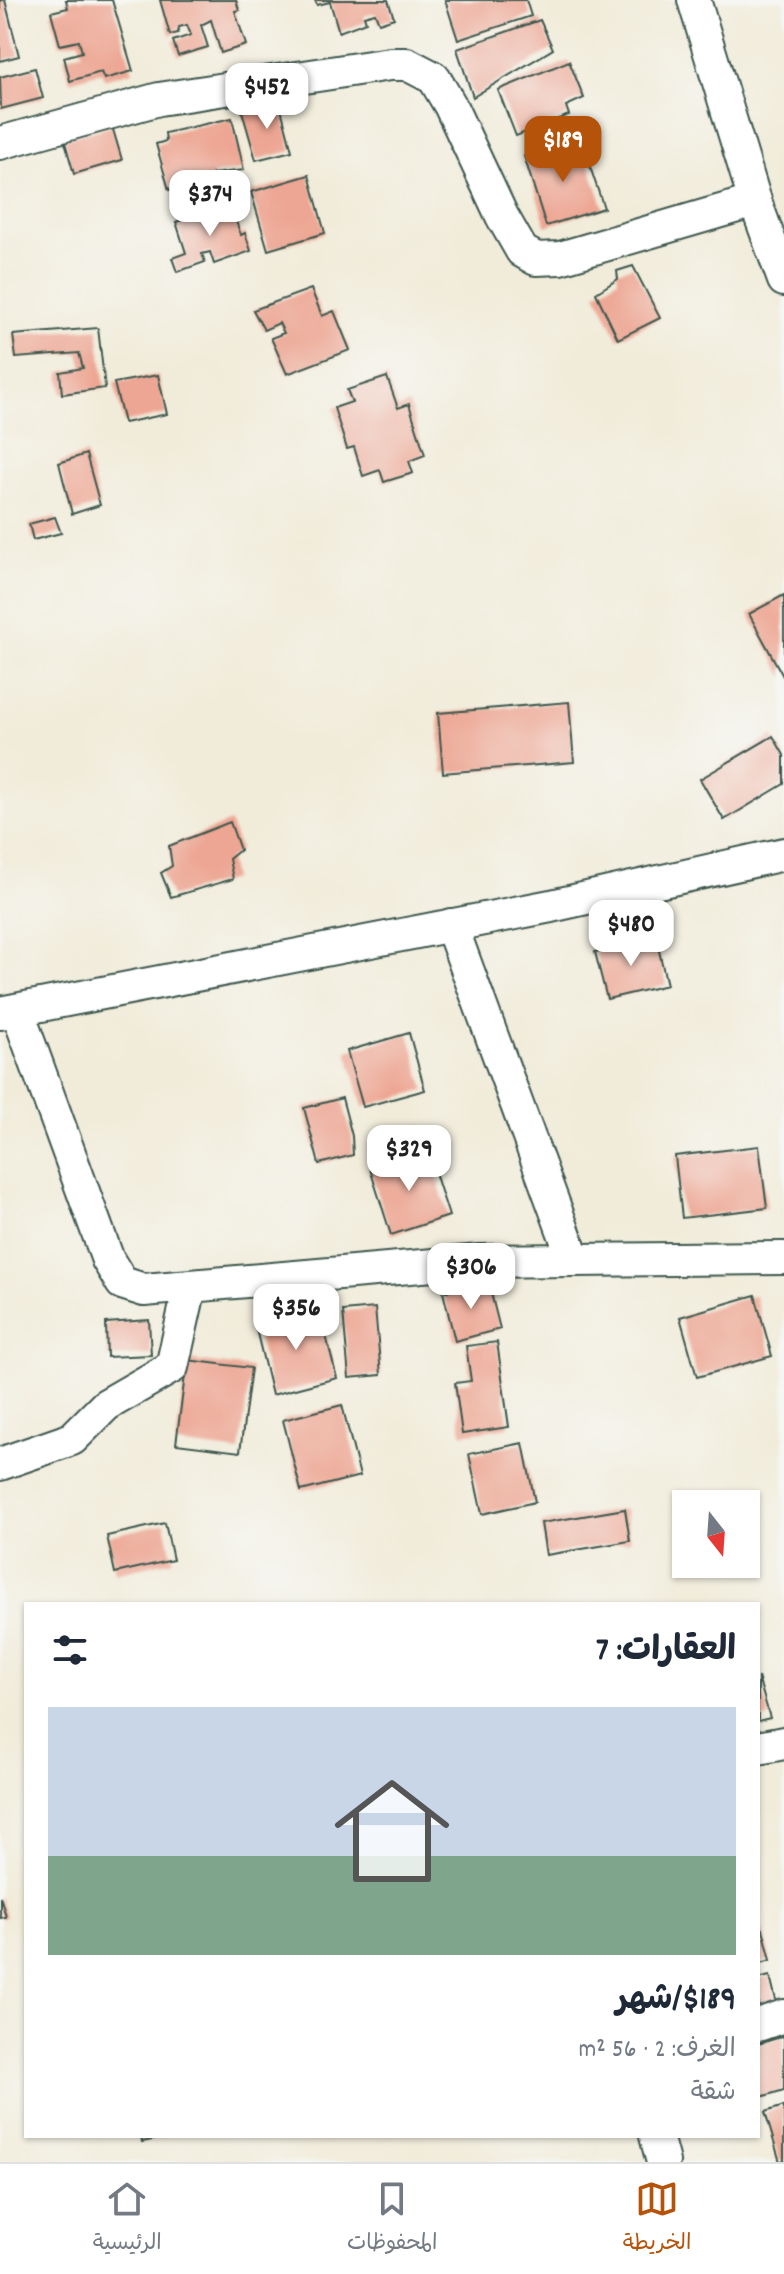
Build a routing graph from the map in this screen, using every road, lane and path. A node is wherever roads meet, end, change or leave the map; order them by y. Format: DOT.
graph roads {
  1 [pos="694,0"];
  2 [pos="0,143"];
  3 [pos="755,201"];
  4 [pos="784,280"];
  5 [pos="784,854"];
  6 [pos="451,925"];
  7 [pos="9,1011"];
  8 [pos="784,1258"];
  9 [pos="574,1260"];
  10 [pos="190,1287"];
  11 [pos="0,1464"];
  12 [pos="784,1743"];
  13 [pos="760,1748"];
  14 [pos="784,2016"];
  15 [pos="760,2024"];
  16 [pos="657,2138"];
  17 [pos="663,2162"];
  1 -- 3 [label="street"];
  2 -- 3 [label="street"];
  3 -- 4 [label="street"];
  5 -- 6 [label="street"];
  6 -- 7 [label="street"];
  6 -- 9 [label="street"];
  7 -- 10 [label="street"];
  8 -- 9 [label="street"];
  9 -- 10 [label="street"];
  10 -- 11 [label="street"];
  12 -- 13 [label="street"];
  14 -- 15 [label="street"];
  16 -- 17 [label="street"];
}
